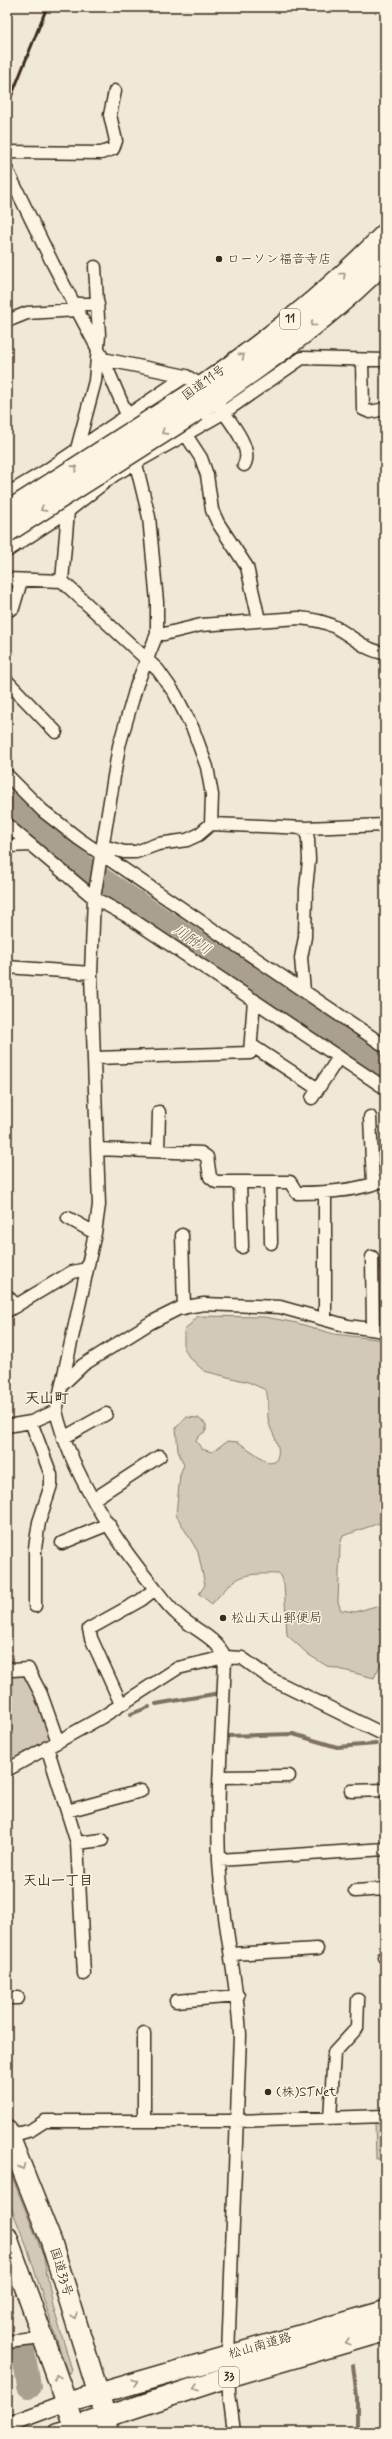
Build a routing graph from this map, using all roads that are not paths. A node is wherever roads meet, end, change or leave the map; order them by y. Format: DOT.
graph roads {
  1 [pos="115,91"];
  2 [pos="7,152"];
  3 [pos="7,170"];
  4 [pos="385,234"];
  5 [pos="385,261"];
  6 [pos="95,267"];
  7 [pos="98,304"];
  8 [pos="75,307"];
  9 [pos="7,321"];
  10 [pos="101,354"];
  11 [pos="362,360"];
  12 [pos="385,360"];
  13 [pos="186,376"];
  14 [pos="214,399"];
  15 [pos="192,403"];
  16 [pos="385,409"];
  17 [pos="127,415"];
  18 [pos="186,435"];
  19 [pos="76,449"];
  20 [pos="136,464"];
  21 [pos="244,466"];
  22 [pos="44,472"];
  23 [pos="7,494"];
  24 [pos="68,511"];
  25 [pos="7,512"];
  26 [pos="7,532"];
  27 [pos="7,551"];
  28 [pos="7,579"];
  29 [pos="21,581"];
  30 [pos="62,581"];
  31 [pos="7,611"];
  32 [pos="259,620"];
  33 [pos="157,634"];
  34 [pos="385,653"];
  35 [pos="146,659"];
  36 [pos="7,681"];
  37 [pos="56,732"];
  38 [pos="7,775"];
  39 [pos="211,824"];
  40 [pos="385,824"];
  41 [pos="7,825"];
  42 [pos="304,828"];
  43 [pos="31,845"];
  44 [pos="7,846"];
  45 [pos="102,855"];
  46 [pos="95,895"];
  47 [pos="7,967"];
  48 [pos="91,973"];
  49 [pos="304,991"];
  50 [pos="254,1000"];
  51 [pos="251,1045"];
  52 [pos="385,1046"];
  53 [pos="340,1057"];
  54 [pos="95,1058"];
  55 [pos="385,1088"];
  56 [pos="159,1112"];
  57 [pos="370,1117"];
  58 [pos="97,1150"];
  59 [pos="158,1151"];
  60 [pos="385,1180"];
  61 [pos="240,1182"];
  62 [pos="270,1182"];
  63 [pos="373,1183"];
  64 [pos="325,1193"];
  65 [pos="68,1218"];
  66 [pos="95,1233"];
  67 [pos="179,1242"];
  68 [pos="272,1243"];
  69 [pos="242,1247"];
  70 [pos="372,1257"];
  71 [pos="87,1269"];
  72 [pos="7,1296"];
  73 [pos="184,1308"];
  74 [pos="12,1309"];
  75 [pos="325,1319"];
  76 [pos="373,1329"];
  77 [pos="385,1331"];
  78 [pos="62,1385"];
  79 [pos="56,1410"];
  80 [pos="106,1414"];
  81 [pos="31,1422"];
  82 [pos="7,1426"];
  83 [pos="63,1438"];
  84 [pos="160,1456"];
  85 [pos="94,1499"];
  86 [pos="109,1524"];
  87 [pos="62,1543"];
  88 [pos="155,1589"];
  89 [pos="35,1606"];
  90 [pos="225,1657"];
  91 [pos="7,1667"];
  92 [pos="121,1704"];
  93 [pos="385,1735"];
  94 [pos="52,1745"];
  95 [pos="7,1770"];
  96 [pos="289,1776"];
  97 [pos="220,1777"];
  98 [pos="385,1790"];
  99 [pos="141,1791"];
  100 [pos="351,1791"];
  101 [pos="67,1811"];
  102 [pos="102,1840"];
  103 [pos="77,1844"];
  104 [pos="385,1849"];
  105 [pos="219,1860"];
  106 [pos="385,1889"];
  107 [pos="355,1891"];
  108 [pos="316,1949"];
  109 [pos="232,1954"];
  110 [pos="84,1974"];
  111 [pos="238,1996"];
  112 [pos="176,2000"];
  113 [pos="358,2000"];
  114 [pos="144,2033"];
  115 [pos="385,2116"];
  116 [pos="330,2118"];
  117 [pos="144,2121"];
  118 [pos="235,2121"];
  119 [pos="8,2134"];
  120 [pos="7,2237"];
  121 [pos="385,2311"];
  122 [pos="385,2331"];
  123 [pos="43,2338"];
  124 [pos="7,2342"];
  125 [pos="228,2356"];
  126 [pos="228,2377"];
  127 [pos="98,2393"];
  128 [pos="66,2403"];
  129 [pos="108,2424"];
  130 [pos="7,2426"];
  131 [pos="69,2430"];
  132 [pos="234,2432"];
  1 -- 2 [label="street"];
  3 -- 8 [label="street"];
  14 -- 4 [label="highway, 国道11号 / 11, one-way"];
  5 -- 14 [label="highway, 国道11号 / 11, one-way"];
  6 -- 7 [label="street"];
  7 -- 8 [label="street"];
  7 -- 10 [label="street"];
  8 -- 9 [label="street"];
  8 -- 10 [label="street"];
  10 -- 13 [label="street"];
  10 -- 17 [label="street"];
  10 -- 19 [label="street"];
  11 -- 12 [label="street"];
  11 -- 14 [label="street"];
  11 -- 16 [label="street"];
  13 -- 14 [label="street"];
  13 -- 17 [label="street"];
  14 -- 15 [label="highway, 国道11号 / 11"];
  14 -- 18 [label="street"];
  14 -- 21 [label="street"];
  25 -- 15 [label="highway, 国道11号 / 11, one-way, bridge"];
  15 -- 26 [label="highway, 国道11号 / 11, one-way, bridge"];
  17 -- 19 [label="street"];
  18 -- 20 [label="street"];
  18 -- 32 [label="street"];
  19 -- 22 [label="street"];
  20 -- 24 [label="street"];
  20 -- 33 [label="street"];
  22 -- 23 [label="street"];
  22 -- 24 [label="street"];
  24 -- 27 [label="street"];
  24 -- 30 [label="street"];
  28 -- 29 [label="street"];
  29 -- 30 [label="street"];
  29 -- 31 [label="street"];
  30 -- 35 [label="street"];
  32 -- 33 [label="street"];
  32 -- 34 [label="street"];
  33 -- 35 [label="street"];
  35 -- 39 [label="street"];
  35 -- 45 [label="street"];
  36 -- 37 [label="street"];
  38 -- 45 [label="street"];
  39 -- 42 [label="street"];
  39 -- 45 [label="street"];
  40 -- 42 [label="street"];
  41 -- 43 [label="street"];
  42 -- 49 [label="street"];
  43 -- 44 [label="street"];
  43 -- 46 [label="street"];
  45 -- 46 [label="street"];
  45 -- 49 [label="street"];
  46 -- 48 [label="street"];
  46 -- 50 [label="street"];
  47 -- 48 [label="street"];
  48 -- 54 [label="street"];
  49 -- 52 [label="street"];
  50 -- 51 [label="street"];
  50 -- 53 [label="street"];
  51 -- 53 [label="street"];
  51 -- 54 [label="street"];
  53 -- 55 [label="street"];
  54 -- 58 [label="street"];
  56 -- 59 [label="street"];
  57 -- 63 [label="street"];
  58 -- 59 [label="street"];
  58 -- 66 [label="street"];
  59 -- 61 [label="street"];
  60 -- 63 [label="street"];
  61 -- 62 [label="street"];
  61 -- 69 [label="street"];
  62 -- 64 [label="street"];
  62 -- 68 [label="street"];
  63 -- 64 [label="street"];
  64 -- 75 [label="street"];
  65 -- 66 [label="street"];
  66 -- 71 [label="street"];
  67 -- 73 [label="street"];
  70 -- 76 [label="street"];
  71 -- 74 [label="street"];
  71 -- 78 [label="street"];
  72 -- 74 [label="street"];
  73 -- 75 [label="street"];
  73 -- 78 [label="street"];
  75 -- 76 [label="street"];
  76 -- 77 [label="street"];
  78 -- 79 [label="street"];
  79 -- 81 [label="street"];
  79 -- 83 [label="street"];
  80 -- 83 [label="street"];
  81 -- 82 [label="street"];
  81 -- 89 [label="street"];
  83 -- 85 [label="street"];
  84 -- 85 [label="street"];
  85 -- 86 [label="street"];
  86 -- 87 [label="street"];
  86 -- 88 [label="street"];
  88 -- 90 [label="street"];
  88 -- 92 [label="street"];
  90 -- 92 [label="street"];
  90 -- 93 [label="street"];
  90 -- 97 [label="street"];
  91 -- 94 [label="street"];
  92 -- 94 [label="street"];
  94 -- 95 [label="street"];
  94 -- 101 [label="street"];
  96 -- 97 [label="street"];
  97 -- 105 [label="street"];
  98 -- 100 [label="street"];
  99 -- 101 [label="street"];
  101 -- 103 [label="street"];
  102 -- 103 [label="street"];
  103 -- 110 [label="street"];
  104 -- 105 [label="street"];
  105 -- 109 [label="street"];
  106 -- 107 [label="street"];
  108 -- 109 [label="street"];
  109 -- 111 [label="street"];
  111 -- 112 [label="street"];
  111 -- 118 [label="street"];
  113 -- 116 [label="street"];
  114 -- 117 [label="street"];
  115 -- 116 [label="street"];
  116 -- 118 [label="street"];
  117 -- 118 [label="street"];
  117 -- 119 [label="street"];
  118 -- 125 [label="street"];
  119 -- 127 [label="highway, 国道33号, one-way"];
  120 -- 123 [label="highway, 33"];
  121 -- 125 [label="highway, 松山南道路 / 33"];
  122 -- 126 [label="highway, 松山南道路 / 33, one-way"];
  123 -- 124 [label="street"];
  128 -- 123 [label="highway, 33, one-way"];
  125 -- 126 [label="street"];
  127 -- 125 [label="highway, 松山南道路 / 33, one-way"];
  126 -- 129 [label="highway, 松山南道路 / 33, one-way"];
  126 -- 132 [label="street"];
  127 -- 128 [label="highway, 松山南道路 / 33"];
  127 -- 129 [label="highway, 国道33号"];
  128 -- 130 [label="street"];
  128 -- 131 [label="highway, 33"];
  129 -- 131 [label="highway, 松山南道路 / 33"];
}
